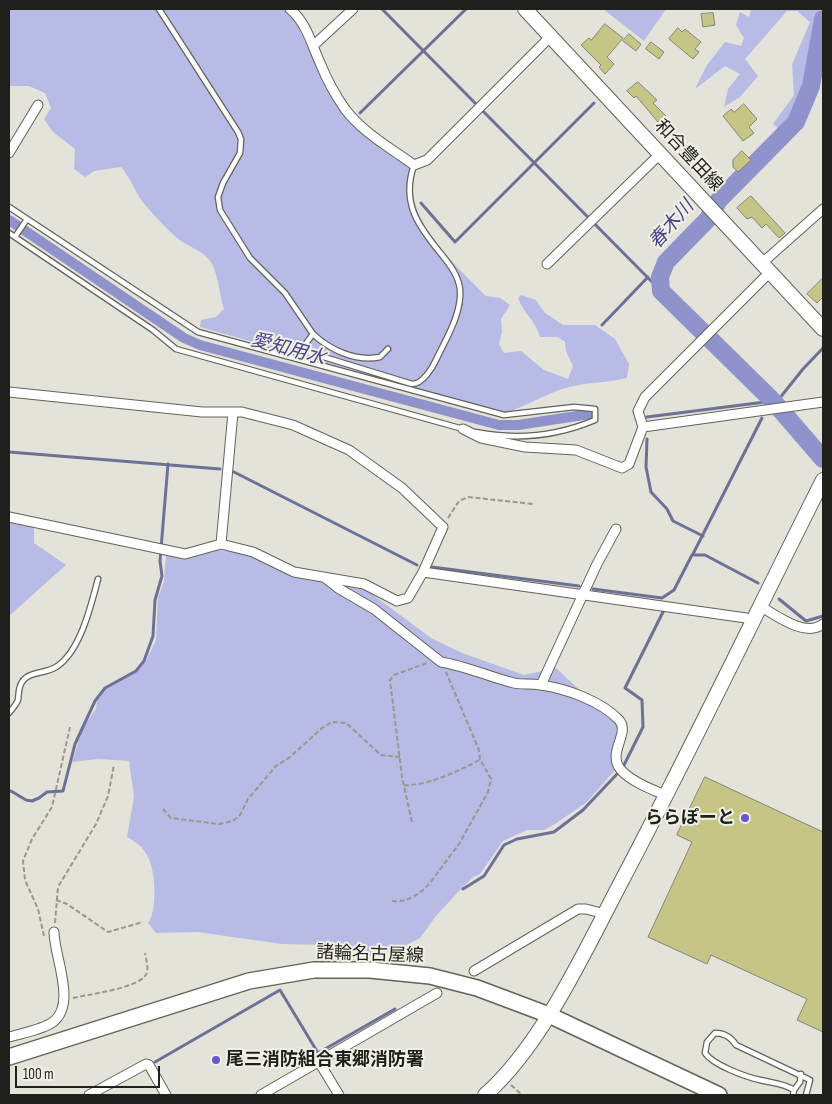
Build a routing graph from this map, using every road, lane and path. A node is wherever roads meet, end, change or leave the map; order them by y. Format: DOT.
graph roads {
  1 [pos="160,9"];
  2 [pos="290,9"];
  3 [pos="353,9"];
  4 [pos="525,9"];
  5 [pos="550,37"];
  6 [pos="314,45"];
  7 [pos="38,105"];
  8 [pos="9,153"];
  9 [pos="660,154"];
  10 [pos="414,165"];
  11 [pos="9,206"];
  12 [pos="823,209"];
  13 [pos="27,219"];
  14 [pos="9,233"];
  15 [pos="15,237"];
  16 [pos="547,264"];
  17 [pos="766,268"];
  18 [pos="823,329"];
  19 [pos="313,334"];
  20 [pos="388,349"];
  21 [pos="9,392"];
  22 [pos="823,402"];
  23 [pos="233,412"];
  24 [pos="643,428"];
  25 [pos="463,429"];
  26 [pos="823,480"];
  27 [pos="533,504"];
  28 [pos="9,517"];
  29 [pos="443,527"];
  30 [pos="616,528"];
  31 [pos="221,544"];
  32 [pos="423,572"];
  33 [pos="325,578"];
  34 [pos="98,579"];
  35 [pos="583,593"];
  36 [pos="760,606"];
  37 [pos="753,619"];
  38 [pos="823,624"];
  39 [pos="435,658"];
  40 [pos="445,662"];
  41 [pos="541,685"];
  42 [pos="9,713"];
  43 [pos="70,726"];
  44 [pos="400,758"];
  45 [pos="480,759"];
  46 [pos="114,765"];
  47 [pos="404,785"];
  48 [pos="666,796"];
  49 [pos="163,809"];
  50 [pos="412,822"];
  51 [pos="56,900"];
  52 [pos="392,901"];
  53 [pos="605,914"];
  54 [pos="143,922"];
  55 [pos="54,932"];
  56 [pos="54,946"];
  57 [pos="146,953"];
  58 [pos="474,971"];
  59 [pos="437,993"];
  60 [pos="64,1000"];
  61 [pos="549,1015"];
  62 [pos="9,1037"];
  63 [pos="9,1057"];
  64 [pos="319,1062"];
  65 [pos="801,1074"];
  66 [pos="511,1085"];
  67 [pos="793,1093"];
  68 [pos="712,1094"];
  69 [pos="89,1095"];
  70 [pos="166,1095"];
  71 [pos="261,1095"];
  72 [pos="339,1095"];
  73 [pos="484,1095"];
  74 [pos="522,1095"];
  75 [pos="806,1095"];
  1 -- 19 [label="lane"];
  2 -- 6 [label="street"];
  3 -- 6 [label="street"];
  4 -- 5 [label="street, 和合豊田線"];
  5 -- 9 [label="street, 和合豊田線"];
  5 -- 10 [label="street"];
  6 -- 10 [label="street"];
  7 -- 8 [label="street"];
  9 -- 16 [label="street"];
  9 -- 17 [label="street, 和合豊田線"];
  10 -- 19 [label="lane"];
  11 -- 13 [label="lane"];
  12 -- 17 [label="street"];
  13 -- 15 [label="lane"];
  13 -- 25 [label="lane"];
  14 -- 15 [label="lane"];
  15 -- 25 [label="lane"];
  17 -- 18 [label="street, 和合豊田線"];
  17 -- 24 [label="street"];
  19 -- 20 [label="lane"];
  21 -- 23 [label="street"];
  22 -- 24 [label="street"];
  23 -- 29 [label="street"];
  23 -- 31 [label="street"];
  24 -- 25 [label="street"];
  26 -- 36 [label="street"];
  27 -- 29 [label="path"];
  28 -- 31 [label="street"];
  29 -- 32 [label="street"];
  30 -- 35 [label="street"];
  31 -- 33 [label="street"];
  32 -- 33 [label="street"];
  32 -- 35 [label="street"];
  33 -- 39 [label="street"];
  34 -- 42 [label="lane"];
  35 -- 37 [label="street"];
  35 -- 41 [label="street"];
  36 -- 37 [label="street"];
  36 -- 38 [label="street"];
  37 -- 48 [label="street"];
  39 -- 40 [label="street"];
  39 -- 44 [label="path"];
  40 -- 41 [label="street"];
  40 -- 45 [label="path"];
  41 -- 48 [label="street"];
  43 -- 56 [label="path"];
  44 -- 47 [label="path"];
  44 -- 49 [label="path"];
  45 -- 47 [label="path"];
  45 -- 52 [label="path"];
  46 -- 51 [label="path"];
  47 -- 50 [label="path"];
  48 -- 53 [label="street"];
  51 -- 54 [label="path"];
  51 -- 55 [label="path"];
  53 -- 58 [label="street"];
  53 -- 61 [label="street"];
  55 -- 56 [label="street"];
  56 -- 60 [label="street"];
  57 -- 60 [label="path"];
  59 -- 64 [label="street"];
  60 -- 62 [label="street"];
  61 -- 63 [label="main road, 諸輪名古屋線"];
  61 -- 68 [label="main road, 諸輪名古屋線"];
  61 -- 73 [label="street"];
  64 -- 71 [label="street"];
  64 -- 72 [label="street"];
  65 -- 67 [label="lane"];
  65 -- 67 [label="lane"];
  65 -- 75 [label="lane"];
  66 -- 74 [label="path"];
  69 -- 70 [label="street"];
}
